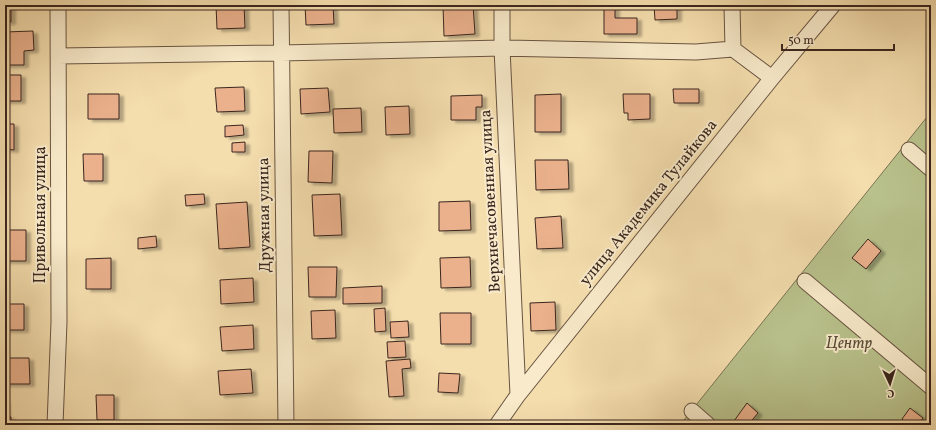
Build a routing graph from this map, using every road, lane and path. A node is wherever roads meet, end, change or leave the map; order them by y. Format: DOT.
graph roads {
  1 [pos="58,5"];
  2 [pos="281,5"];
  3 [pos="502,5"];
  4 [pos="732,5"];
  5 [pos="833,5"];
  6 [pos="502,48"];
  7 [pos="733,49"];
  8 [pos="281,53"];
  9 [pos="58,56"];
  10 [pos="772,78"];
  11 [pos="909,150"];
  12 [pos="931,169"];
  13 [pos="805,281"];
  14 [pos="931,387"];
  15 [pos="518,395"];
  16 [pos="692,411"];
  17 [pos="54,425"];
  18 [pos="286,425"];
  19 [pos="497,425"];
  20 [pos="708,425"];
  1 -- 9 [label="street, Привольная улица"];
  2 -- 8 [label="street, Дружная улица"];
  3 -- 6 [label="street, Верхнечасовенная улица"];
  4 -- 7 [label="street"];
  5 -- 10 [label="street, улица Академика Тулайкова"];
  6 -- 7 [label="street"];
  6 -- 8 [label="street"];
  6 -- 15 [label="street, Верхнечасовенная улица"];
  7 -- 10 [label="street"];
  8 -- 9 [label="street"];
  8 -- 18 [label="street, Дружная улица"];
  9 -- 17 [label="street, Привольная улица"];
  10 -- 15 [label="street, улица Академика Тулайкова"];
  11 -- 12 [label="street"];
  13 -- 14 [label="street"];
  15 -- 19 [label="street, улица Академика Тулайкова"];
  16 -- 20 [label="street"];
}
